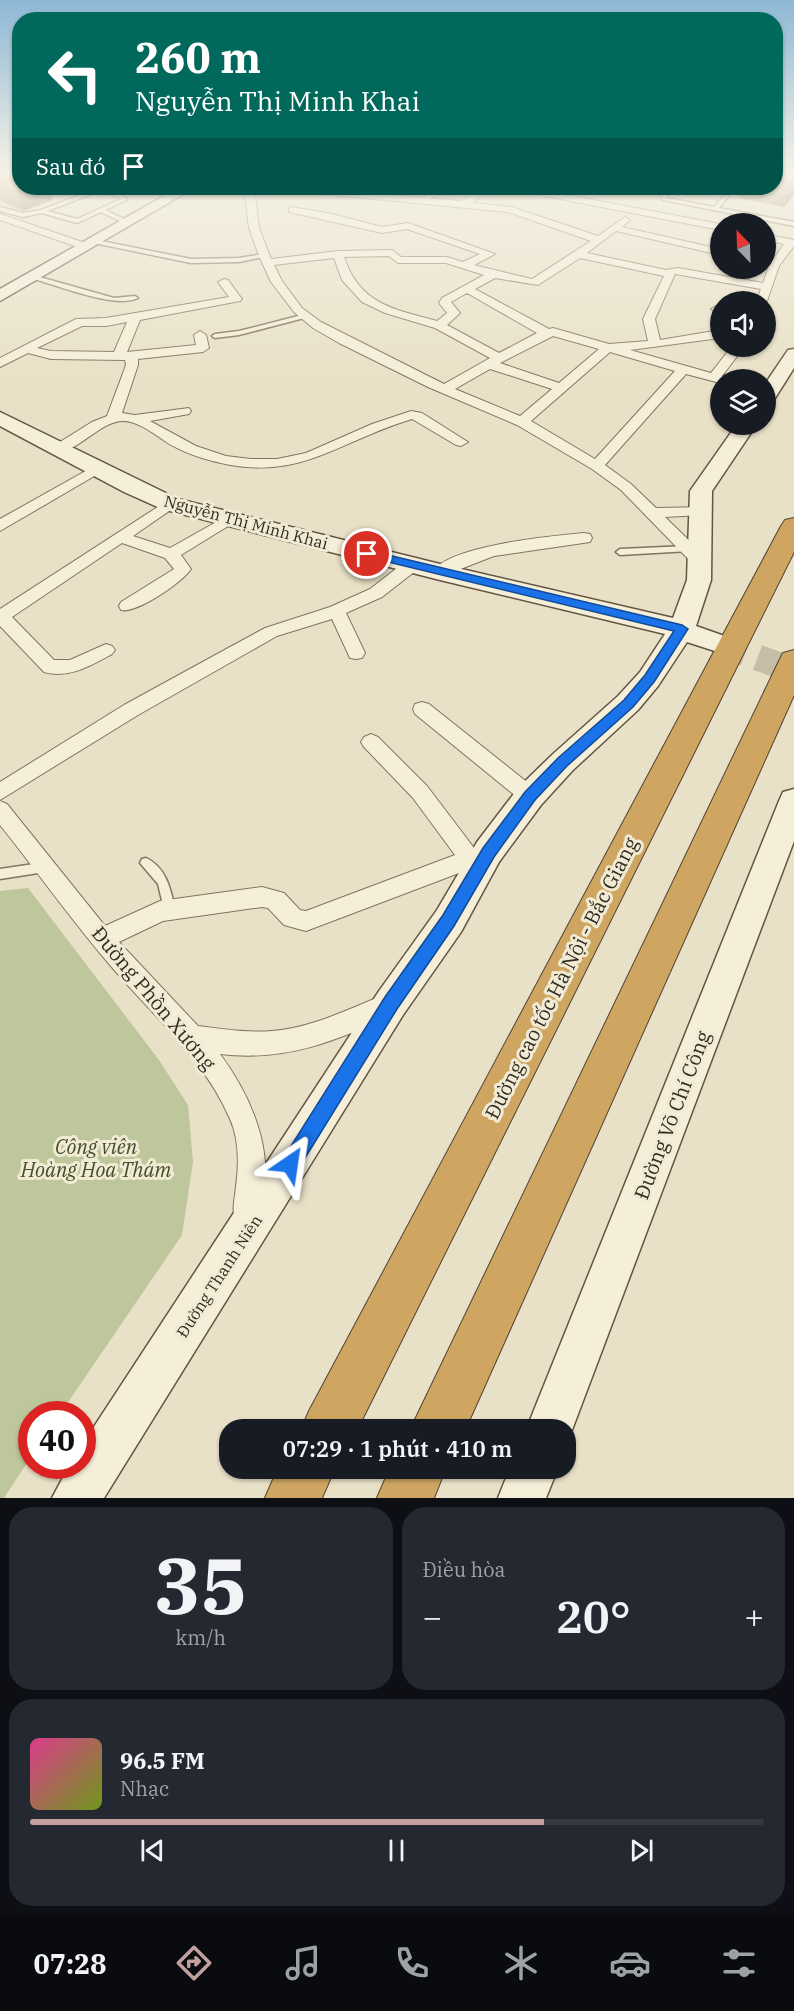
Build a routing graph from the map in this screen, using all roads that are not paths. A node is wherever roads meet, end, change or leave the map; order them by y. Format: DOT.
graph roads {
  1 [pos="71,239"];
  2 [pos="101,239"];
  3 [pos="258,239"];
  4 [pos="446,239"];
  5 [pos="596,239"];
  6 [pos="653,239"];
  7 [pos="776,239"];
  8 [pos="599,240"];
  9 [pos="792,242"];
  10 [pos="91,245"];
  11 [pos="710,250"];
  12 [pos="338,254"];
  13 [pos="578,254"];
  14 [pos="776,257"];
  15 [pos="266,259"];
  16 [pos="464,265"];
  17 [pos="491,274"];
  18 [pos="670,274"];
  19 [pos="36,278"];
  20 [pos="768,279"];
  21 [pos="224,282"];
  22 [pos="534,283"];
  23 [pos="767,287"];
  24 [pos="467,289"];
  25 [pos="766,291"];
  26 [pos="0,296"];
  27 [pos="135,298"];
  28 [pos="505,299"];
  29 [pos="306,316"];
  30 [pos="135,317"];
  31 [pos="439,325"];
  32 [pos="547,333"];
  33 [pos="200,335"];
  34 [pos="215,336"];
  35 [pos="710,336"];
  36 [pos="655,344"];
  37 [pos="607,348"];
  38 [pos="26,349"];
  39 [pos="794,354"];
  40 [pos="125,356"];
  41 [pos="496,362"];
  42 [pos="0,363"];
  43 [pos="683,369"];
  44 [pos="710,376"];
  45 [pos="776,380"];
  46 [pos="446,388"];
  47 [pos="561,388"];
  48 [pos="184,411"];
  49 [pos="0,418"];
  50 [pos="113,419"];
  51 [pos="135,419"];
  52 [pos="522,422"];
  53 [pos="739,435"];
  54 [pos="461,442"];
  55 [pos="60,448"];
  56 [pos="597,466"];
  57 [pos="98,468"];
  58 [pos="170,504"];
  59 [pos="701,510"];
  60 [pos="653,513"];
  61 [pos="4,518"];
  62 [pos="230,520"];
  63 [pos="794,526"];
  64 [pos="121,537"];
  65 [pos="584,538"];
  66 [pos="620,552"];
  67 [pos="171,554"];
  68 [pos="693,555"];
  69 [pos="412,565"];
  70 [pos="440,572"];
  71 [pos="127,606"];
  72 [pos="336,611"];
  73 [pos="0,617"];
  74 [pos="682,629"];
  75 [pos="721,644"];
  76 [pos="106,650"];
  77 [pos="356,653"];
  78 [pos="794,661"];
  79 [pos="422,709"];
  80 [pos="371,741"];
  81 [pos="0,792"];
  82 [pos="530,796"];
  83 [pos="794,801"];
  84 [pos="0,810"];
  85 [pos="479,856"];
  86 [pos="146,863"];
  87 [pos="47,867"];
  88 [pos="0,874"];
  89 [pos="170,909"];
  90 [pos="102,939"];
  91 [pos="391,1003"];
  92 [pos="190,1038"];
  93 [pos="240,1244"];
  94 [pos="334,1419"];
  95 [pos="442,1419"];
  96 [pos="553,1419"];
  97 [pos="302,1479"];
  98 [pos="414,1479"];
  99 [pos="530,1479"];
  100 [pos="76,1498"];
  101 [pos="293,1498"];
  102 [pos="405,1498"];
  103 [pos="522,1498"];
  1 -- 10 [label="street"];
  2 -- 10 [label="street"];
  3 -- 15 [label="street"];
  4 -- 16 [label="street"];
  5 -- 8 [label="street"];
  6 -- 11 [label="street"];
  7 -- 9 [label="street"];
  8 -- 13 [label="street"];
  9 -- 14 [label="street"];
  10 -- 15 [label="lane"];
  10 -- 19 [label="street"];
  12 -- 15 [label="street"];
  12 -- 16 [label="street"];
  12 -- 31 [label="street"];
  13 -- 18 [label="street"];
  13 -- 22 [label="street"];
  15 -- 29 [label="street"];
  16 -- 17 [label="street"];
  17 -- 22 [label="street"];
  17 -- 24 [label="street"];
  18 -- 23 [label="street"];
  18 -- 36 [label="street"];
  19 -- 26 [label="street"];
  19 -- 27 [label="lane"];
  20 -- 23 [label="street"];
  21 -- 30 [label="street"];
  22 -- 28 [label="street"];
  23 -- 25 [label="street"];
  24 -- 28 [label="street"];
  24 -- 31 [label="street"];
  28 -- 32 [label="street"];
  29 -- 34 [label="lane"];
  29 -- 46 [label="street"];
  30 -- 38 [label="street"];
  30 -- 40 [label="street"];
  31 -- 41 [label="street"];
  32 -- 37 [label="street"];
  32 -- 41 [label="street"];
  33 -- 40 [label="street"];
  35 -- 36 [label="street"];
  36 -- 37 [label="street"];
  37 -- 43 [label="street"];
  37 -- 47 [label="street"];
  38 -- 40 [label="street"];
  38 -- 42 [label="street"];
  39 -- 45 [label="street"];
  40 -- 50 [label="street"];
  41 -- 46 [label="street"];
  41 -- 47 [label="street"];
  43 -- 44 [label="street"];
  43 -- 56 [label="street"];
  46 -- 52 [label="street"];
  47 -- 52 [label="street"];
  48 -- 51 [label="street"];
  49 -- 55 [label="street, Nguyễn Thị Minh Khai"];
  50 -- 51 [label="street"];
  50 -- 55 [label="street"];
  51 -- 54 [label="street"];
  52 -- 56 [label="street"];
  53 -- 59 [label="street, Đường Thanh Niên"];
  55 -- 57 [label="street, Nguyễn Thị Minh Khai"];
  56 -- 60 [label="street"];
  57 -- 58 [label="street, Nguyễn Thị Minh Khai"];
  57 -- 61 [label="street"];
  58 -- 62 [label="street, Nguyễn Thị Minh Khai"];
  58 -- 64 [label="street"];
  59 -- 60 [label="street"];
  59 -- 68 [label="street, Đường Thanh Niên"];
  60 -- 68 [label="street"];
  62 -- 67 [label="street"];
  62 -- 69 [label="street, Nguyễn Thị Minh Khai"];
  63 -- 94 [label="highway, Đường cao tốc Hà Nội - Bắc Giang"];
  64 -- 67 [label="street"];
  64 -- 73 [label="street"];
  65 -- 70 [label="street"];
  66 -- 68 [label="lane"];
  67 -- 71 [label="street"];
  68 -- 74 [label="street, Đường Thanh Niên"];
  69 -- 70 [label="street, Nguyễn Thị Minh Khai"];
  69 -- 72 [label="street"];
  70 -- 74 [label="street, Nguyễn Thị Minh Khai"];
  72 -- 77 [label="street"];
  72 -- 81 [label="street"];
  73 -- 76 [label="street"];
  74 -- 75 [label="street, Nguyễn Thị Minh Khai"];
  74 -- 82 [label="street, Đường Thanh Niên"];
  78 -- 95 [label="highway"];
  79 -- 82 [label="street"];
  80 -- 85 [label="street"];
  82 -- 85 [label="street, Đường Thanh Niên"];
  83 -- 96 [label="street, Đường Võ Chí Công"];
  84 -- 87 [label="street, Đường Phồn Xương"];
  85 -- 89 [label="street"];
  85 -- 91 [label="street, Đường Thanh Niên"];
  86 -- 89 [label="lane"];
  87 -- 88 [label="lane"];
  87 -- 90 [label="street, Đường Phồn Xương"];
  89 -- 90 [label="street"];
  90 -- 92 [label="street, Đường Phồn Xương"];
  91 -- 92 [label="street"];
  91 -- 93 [label="street, Đường Thanh Niên"];
  92 -- 93 [label="street, Đường Phồn Xương"];
  93 -- 100 [label="street, Đường Thanh Niên"];
  97 -- 101 [label="highway"];
  98 -- 102 [label="highway"];
  99 -- 103 [label="street"];
}
